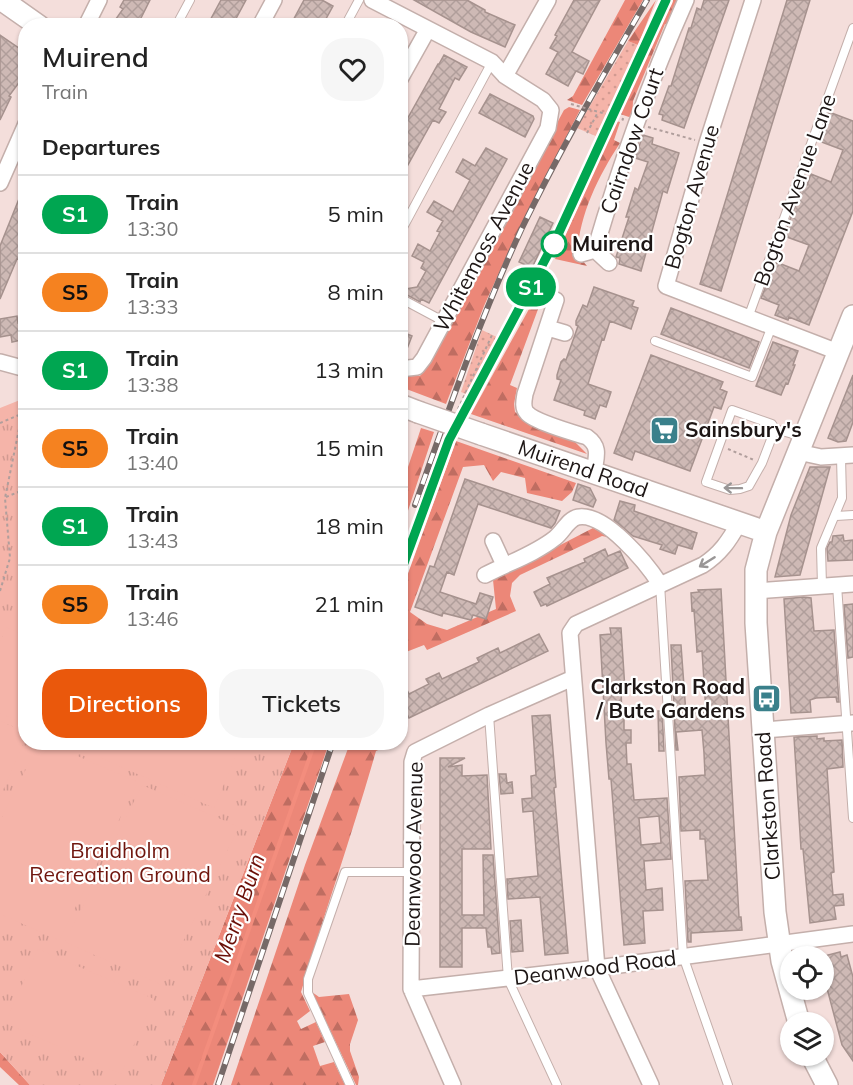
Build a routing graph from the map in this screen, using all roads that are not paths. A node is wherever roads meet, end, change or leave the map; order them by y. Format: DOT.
graph roads {
  1 [pos="2,0"];
  2 [pos="99,0"];
  3 [pos="190,0"];
  4 [pos="274,0"];
  5 [pos="359,0"];
  6 [pos="372,0"];
  7 [pos="548,0"];
  8 [pos="686,0"];
  9 [pos="753,0"];
  10 [pos="28,18"];
  11 [pos="90,18"];
  12 [pos="180,18"];
  13 [pos="264,18"];
  14 [pos="349,18"];
  15 [pos="407,18"];
  16 [pos="408,19"];
  17 [pos="853,28"];
  18 [pos="428,29"];
  19 [pos="492,62"];
  20 [pos="408,65"];
  21 [pos="505,76"];
  22 [pos="18,142"];
  23 [pos="0,183"];
  24 [pos="408,218"];
  25 [pos="609,263"];
  26 [pos="556,300"];
  27 [pos="408,302"];
  28 [pos="853,316"];
  29 [pos="748,318"];
  30 [pos="443,321"];
  31 [pos="772,326"];
  32 [pos="548,328"];
  33 [pos="565,333"];
  34 [pos="655,341"];
  35 [pos="838,352"];
  36 [pos="0,362"];
  37 [pos="18,367"];
  38 [pos="408,368"];
  39 [pos="409,408"];
  40 [pos="775,429"];
  41 [pos="801,444"];
  42 [pos="847,456"];
  43 [pos="594,472"];
  44 [pos="853,515"];
  45 [pos="836,516"];
  46 [pos="739,523"];
  47 [pos="765,532"];
  48 [pos="493,540"];
  49 [pos="504,565"];
  50 [pos="486,575"];
  51 [pos="660,584"];
  52 [pos="853,584"];
  53 [pos="830,585"];
  54 [pos="755,591"];
  55 [pos="853,654"];
  56 [pos="842,656"];
  57 [pos="573,678"];
  58 [pos="489,715"];
  59 [pos="850,724"];
  60 [pos="764,730"];
  61 [pos="853,818"];
  62 [pos="412,872"];
  63 [pos="853,934"];
  64 [pos="779,944"];
  65 [pos="683,957"];
  66 [pos="597,968"];
  67 [pos="508,979"];
  68 [pos="411,989"];
  69 [pos="795,1012"];
  70 [pos="817,1066"];
  71 [pos="350,1085"];
  72 [pos="453,1085"];
  73 [pos="557,1085"];
  74 [pos="651,1085"];
  75 [pos="728,1085"];
  76 [pos="827,1085"];
  1 -- 10 [label="main road"];
  2 -- 11 [label="street"];
  3 -- 12 [label="lane"];
  4 -- 13 [label="street"];
  5 -- 14 [label="lane"];
  6 -- 15 [label="street"];
  7 -- 21 [label="street"];
  8 -- 25 [label="street, Cairndow Court"];
  9 -- 29 [label="street, Bogton Avenue"];
  16 -- 18 [label="street"];
  17 -- 29 [label="lane, Bogton Avenue Lane"];
  18 -- 19 [label="street"];
  18 -- 20 [label="street"];
  19 -- 21 [label="street"];
  19 -- 24 [label="lane"];
  21 -- 30 [label="street, Whitemoss Avenue"];
  22 -- 23 [label="street"];
  26 -- 32 [label="street"];
  27 -- 30 [label="lane"];
  28 -- 35 [label="main road, Clarkston Road"];
  29 -- 31 [label="street, Bogton Avenue"];
  30 -- 38 [label="street, Whitemoss Avenue"];
  31 -- 34 [label="lane"];
  31 -- 35 [label="street, Bogton Avenue"];
  32 -- 33 [label="street"];
  32 -- 43 [label="street"];
  35 -- 41 [label="main road, Clarkston Road"];
  36 -- 37 [label="street"];
  39 -- 43 [label="main road, Muirend Road, bridge"];
  40 -- 40 [label="lane, one-way"];
  40 -- 41 [label="lane"];
  41 -- 42 [label="street"];
  41 -- 47 [label="main road, Clarkston Road"];
  42 -- 45 [label="lane"];
  43 -- 46 [label="main road, Muirend Road"];
  44 -- 45 [label="lane"];
  45 -- 53 [label="lane"];
  46 -- 47 [label="main road, Muirend Road"];
  46 -- 51 [label="street, one-way"];
  47 -- 54 [label="main road, Clarkston Road"];
  48 -- 49 [label="street"];
  49 -- 50 [label="street"];
  49 -- 51 [label="street"];
  51 -- 57 [label="street"];
  51 -- 65 [label="lane"];
  52 -- 53 [label="street"];
  53 -- 54 [label="street"];
  53 -- 56 [label="lane"];
  54 -- 60 [label="main road, Clarkston Road"];
  55 -- 56 [label="lane"];
  56 -- 59 [label="lane"];
  57 -- 58 [label="street, Deanwood Avenue"];
  57 -- 66 [label="street"];
  58 -- 62 [label="street, Deanwood Avenue"];
  58 -- 67 [label="lane"];
  59 -- 60 [label="street"];
  59 -- 61 [label="lane"];
  60 -- 64 [label="main road, Clarkston Road"];
  62 -- 68 [label="street, Deanwood Avenue"];
  62 -- 71 [label="lane"];
  63 -- 64 [label="street, Deanwood Road"];
  64 -- 65 [label="street, Deanwood Road"];
  64 -- 69 [label="main road, Clarkston Road"];
  65 -- 66 [label="street, Deanwood Road"];
  65 -- 75 [label="lane"];
  66 -- 67 [label="street, Deanwood Road"];
  66 -- 74 [label="street"];
  67 -- 68 [label="street, Deanwood Road"];
  67 -- 73 [label="lane"];
  68 -- 72 [label="street, Deanwood Avenue"];
  70 -- 76 [label="main road"];
}
